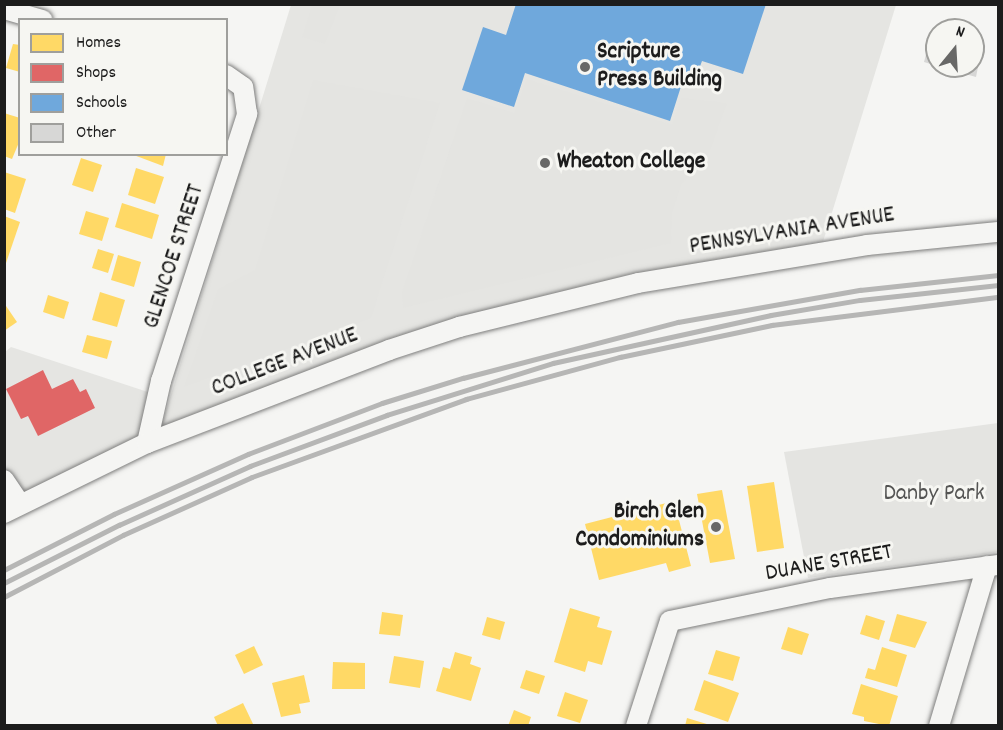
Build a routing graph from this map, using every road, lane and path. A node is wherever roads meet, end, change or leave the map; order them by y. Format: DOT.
graph roads {
  1 [pos="4,9"];
  2 [pos="35,18"];
  3 [pos="228,76"];
  4 [pos="999,232"];
  5 [pos="595,291"];
  6 [pos="147,443"];
  7 [pos="4,480"];
  8 [pos="12,509"];
  9 [pos="993,565"];
  10 [pos="636,726"];
  11 [pos="939,726"];
  1 -- 2 [label="street"];
  3 -- 6 [label="street, GLENCOE STREET"];
  4 -- 5 [label="street, PENNSYLVANIA AVENUE"];
  5 -- 6 [label="street, COLLEGE AVENUE"];
  6 -- 8 [label="street, COLLEGE AVENUE"];
  7 -- 8 [label="street"];
  9 -- 10 [label="street, DUANE STREET"];
  9 -- 11 [label="street"];
}
